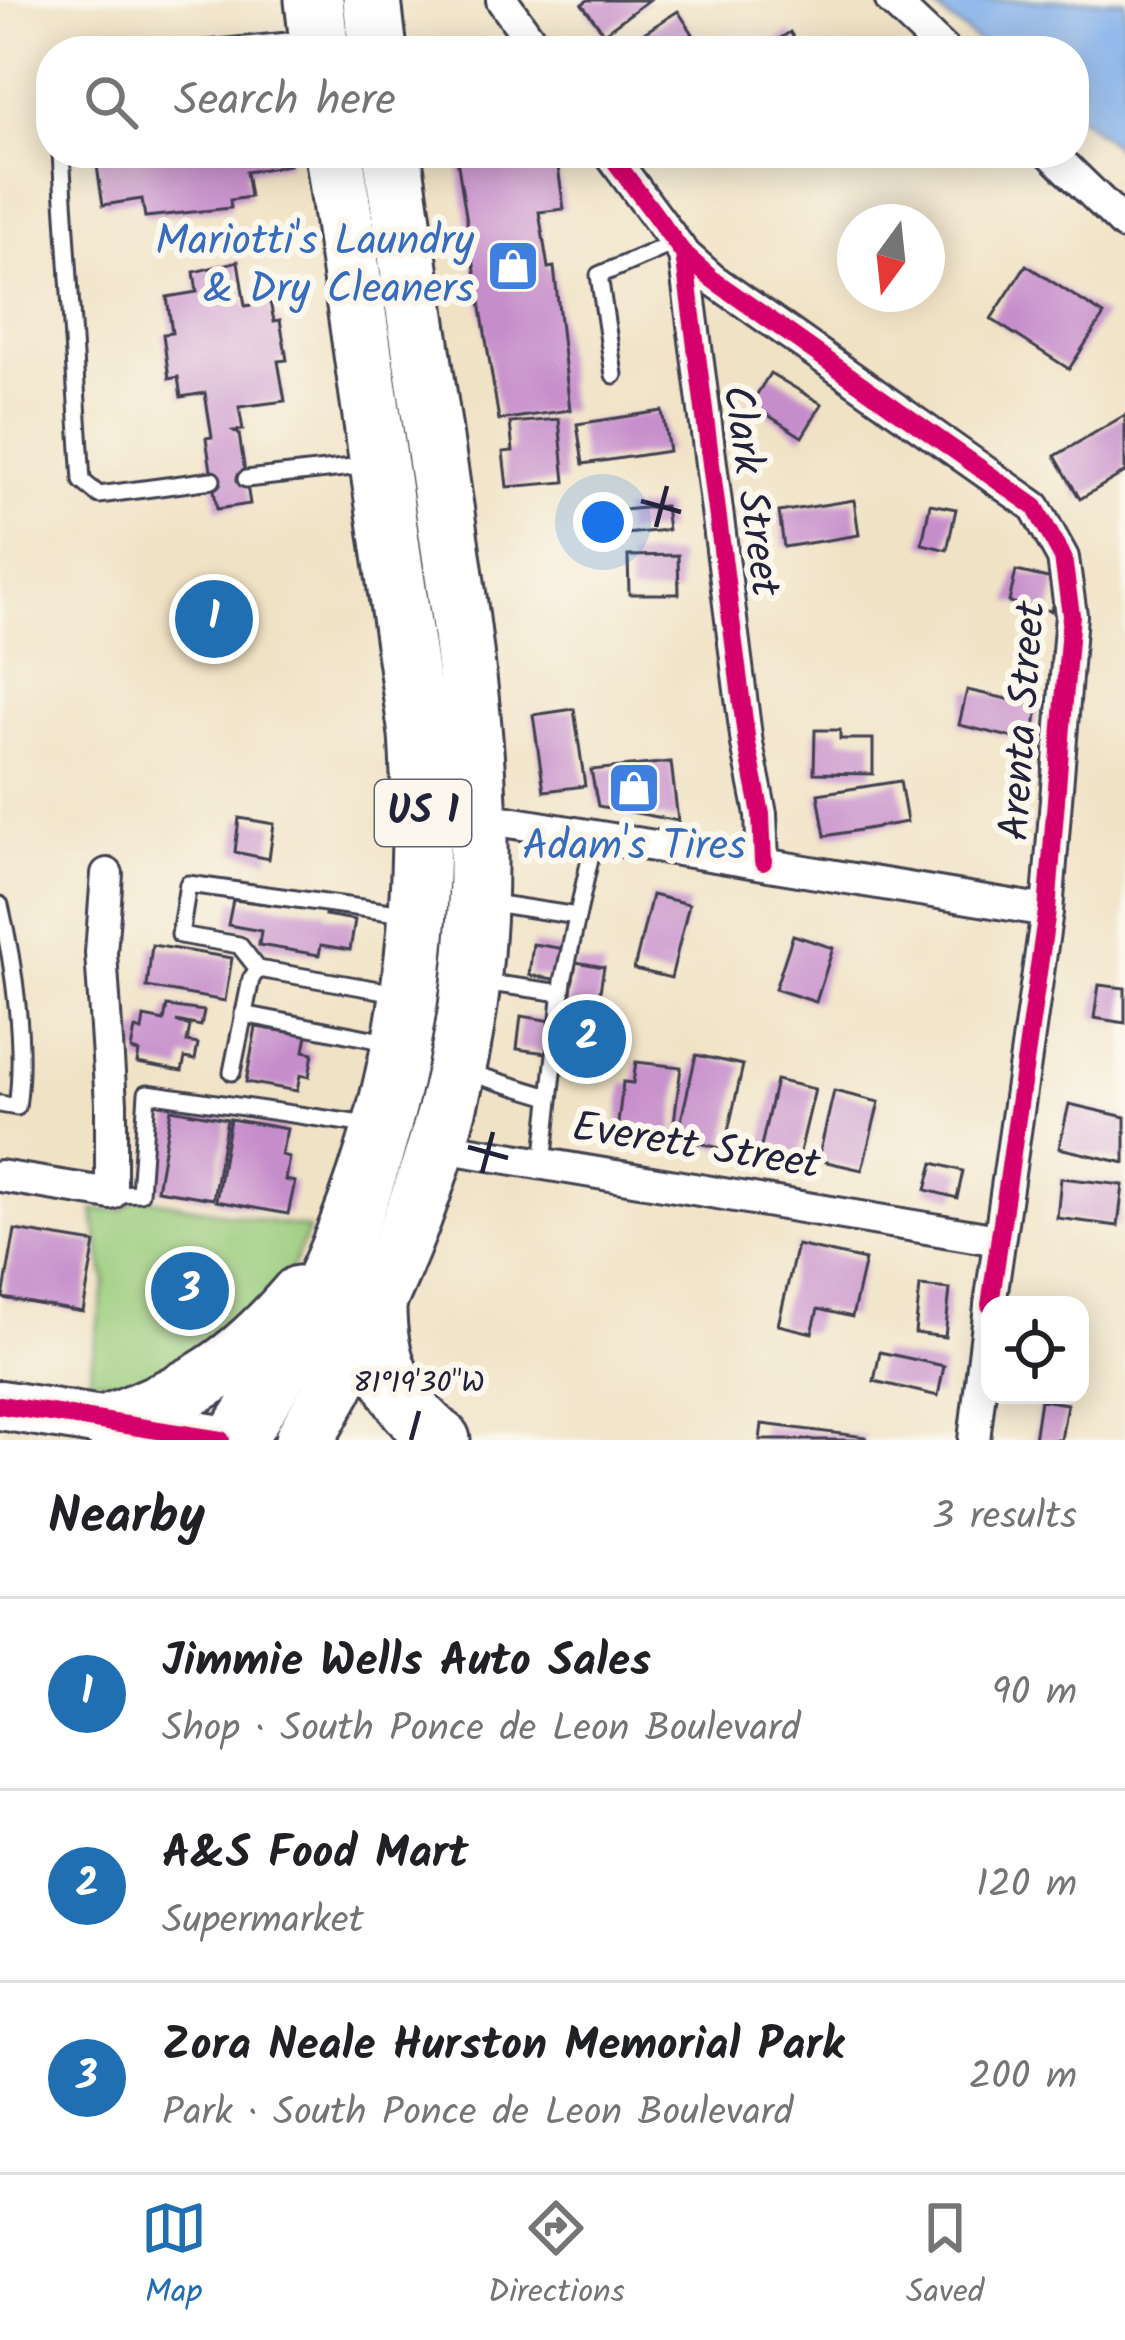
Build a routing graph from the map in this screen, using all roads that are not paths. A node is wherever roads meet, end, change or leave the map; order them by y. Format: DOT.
graph roads {
  1 [pos="372,0"];
  2 [pos="502,0"];
  3 [pos="891,0"];
  4 [pos="325,19"];
  5 [pos="251,36"];
  6 [pos="376,36"];
  7 [pos="527,36"];
  8 [pos="929,36"];
  9 [pos="62,168"];
  10 [pos="336,168"];
  11 [pos="394,168"];
  12 [pos="620,168"];
  13 [pos="1066,168"];
  14 [pos="1125,225"];
  15 [pos="679,248"];
  16 [pos="614,375"];
  17 [pos="379,464"];
  18 [pos="246,479"];
  19 [pos="212,480"];
  20 [pos="423,810"];
  21 [pos="480,816"];
  22 [pos="595,835"];
  23 [pos="763,862"];
  24 [pos="107,874"];
  25 [pos="478,901"];
  26 [pos="0,905"];
  27 [pos="1047,911"];
  28 [pos="578,916"];
  29 [pos="420,917"];
  30 [pos="258,970"];
  31 [pos="471,981"];
  32 [pos="562,993"];
  33 [pos="243,1014"];
  34 [pos="406,1020"];
  35 [pos="456,1070"];
  36 [pos="232,1072"];
  37 [pos="550,1097"];
  38 [pos="0,1104"];
  39 [pos="382,1130"];
  40 [pos="436,1147"];
  41 [pos="543,1164"];
  42 [pos="0,1176"];
  43 [pos="110,1194"];
  44 [pos="998,1240"];
  45 [pos="342,1246"];
  46 [pos="991,1296"];
  47 [pos="377,1304"];
  48 [pos="981,1381"];
  49 [pos="0,1405"];
  50 [pos="102,1428"];
  51 [pos="221,1440"];
  52 [pos="235,1440"];
  53 [pos="304,1440"];
  54 [pos="441,1440"];
  55 [pos="974,1440"];
  1 -- 6 [label="highway"];
  2 -- 7 [label="street"];
  3 -- 8 [label="street"];
  4 -- 5 [label="lane"];
  9 -- 19 [label="lane"];
  10 -- 17 [label="highway, US 1"];
  11 -- 21 [label="highway, US 1"];
  12 -- 15 [label="street, Clark Street"];
  13 -- 14 [label="street"];
  15 -- 16 [label="lane"];
  15 -- 23 [label="street, Clark Street"];
  15 -- 27 [label="street, Arenta Street"];
  17 -- 18 [label="lane"];
  17 -- 20 [label="highway, US 1"];
  20 -- 21 [label="street"];
  20 -- 29 [label="highway, US 1"];
  21 -- 22 [label="street"];
  21 -- 25 [label="highway, US 1"];
  22 -- 23 [label="street"];
  22 -- 28 [label="lane"];
  23 -- 27 [label="street"];
  24 -- 43 [label="street"];
  25 -- 28 [label="lane"];
  25 -- 31 [label="highway, US 1"];
  26 -- 38 [label="lane"];
  27 -- 44 [label="street, Arenta Street"];
  28 -- 32 [label="lane"];
  29 -- 30 [label="lane"];
  29 -- 34 [label="highway, US 1"];
  30 -- 33 [label="lane"];
  30 -- 34 [label="lane"];
  31 -- 32 [label="lane"];
  31 -- 35 [label="highway, US 1"];
  32 -- 37 [label="lane"];
  33 -- 34 [label="lane"];
  33 -- 36 [label="lane"];
  34 -- 39 [label="highway, US 1"];
  35 -- 37 [label="lane"];
  35 -- 40 [label="highway, US 1"];
  37 -- 41 [label="lane"];
  39 -- 40 [label="street, Everett Street"];
  39 -- 43 [label="lane"];
  39 -- 45 [label="highway, US 1"];
  40 -- 41 [label="street, Everett Street"];
  40 -- 47 [label="highway, US 1"];
  41 -- 44 [label="street, Everett Street"];
  42 -- 43 [label="street"];
  44 -- 46 [label="street, Arenta Street"];
  45 -- 50 [label="highway"];
  45 -- 52 [label="highway, US 1"];
  47 -- 53 [label="highway, US 1"];
  47 -- 54 [label="highway"];
  48 -- 55 [label="street, Arenta Street"];
  49 -- 50 [label="main road"];
  50 -- 51 [label="main road"];
}
